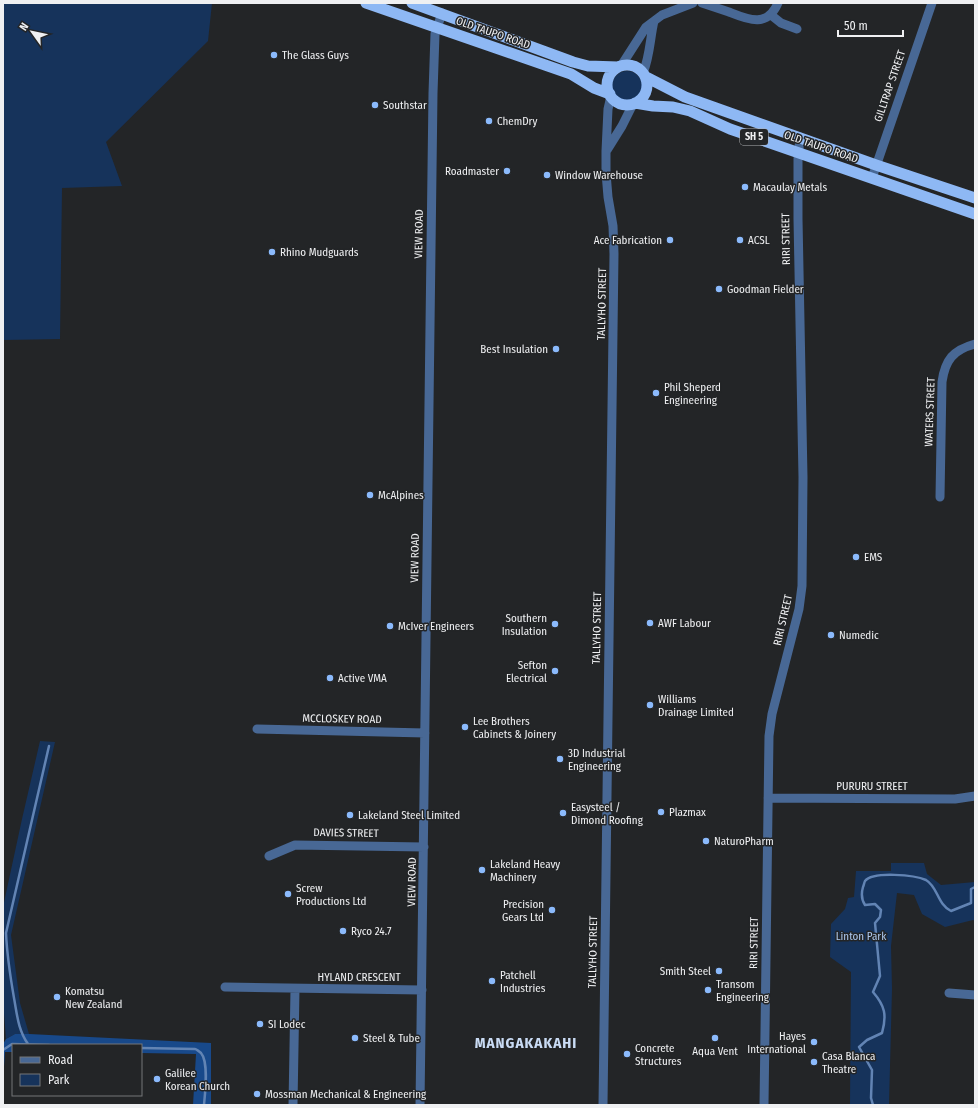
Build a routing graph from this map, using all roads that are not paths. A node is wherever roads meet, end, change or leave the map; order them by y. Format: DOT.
graph roads {
  1 [pos="366,3"];
  2 [pos="412,3"];
  3 [pos="693,3"];
  4 [pos="702,3"];
  5 [pos="778,3"];
  6 [pos="932,3"];
  7 [pos="442,13"];
  8 [pos="771,15"];
  9 [pos="654,21"];
  10 [pos="437,28"];
  11 [pos="797,29"];
  12 [pos="620,66"];
  13 [pos="644,75"];
  14 [pos="610,95"];
  15 [pos="634,104"];
  16 [pos="800,137"];
  17 [pos="606,151"];
  18 [pos="799,153"];
  19 [pos="876,165"];
  20 [pos="872,178"];
  21 [pos="975,198"];
  22 [pos="975,214"];
  23 [pos="975,344"];
  24 [pos="940,497"];
  25 [pos="257,729"];
  26 [pos="426,733"];
  27 [pos="975,796"];
  28 [pos="768,798"];
  29 [pos="424,847"];
  30 [pos="269,856"];
  31 [pos="225,987"];
  32 [pos="295,989"];
  33 [pos="422,990"];
  34 [pos="949,993"];
  35 [pos="975,995"];
  36 [pos="294,1105"];
  37 [pos="420,1105"];
  38 [pos="603,1105"];
  39 [pos="764,1105"];
  1 -- 10 [label="highway, OLD TAUPO ROAD / SH 5"];
  2 -- 7 [label="highway, OLD TAUPO ROAD / SH 5"];
  3 -- 9 [label="street"];
  4 -- 8 [label="street"];
  5 -- 8 [label="street"];
  6 -- 19 [label="street, GILLTRAP STREET"];
  7 -- 10 [label="street, VIEW ROAD"];
  7 -- 12 [label="highway, OLD TAUPO ROAD / SH 5"];
  8 -- 11 [label="street"];
  9 -- 12 [label="street"];
  9 -- 13 [label="street"];
  10 -- 14 [label="highway, OLD TAUPO ROAD / SH 5"];
  10 -- 26 [label="street, VIEW ROAD"];
  12 -- 13 [label="highway, SH 5"];
  12 -- 14 [label="highway"];
  13 -- 15 [label="highway"];
  13 -- 16 [label="highway, OLD TAUPO ROAD / SH 5"];
  14 -- 15 [label="highway, SH 5"];
  14 -- 17 [label="street, TALLYHO STREET"];
  15 -- 17 [label="street"];
  15 -- 18 [label="highway, OLD TAUPO ROAD / SH 5"];
  16 -- 18 [label="street, RIRI STREET"];
  16 -- 19 [label="highway, OLD TAUPO ROAD / SH 5"];
  17 -- 38 [label="street, TALLYHO STREET"];
  18 -- 20 [label="highway, OLD TAUPO ROAD / SH 5"];
  18 -- 28 [label="street, RIRI STREET"];
  19 -- 20 [label="street, GILLTRAP STREET"];
  19 -- 21 [label="highway, OLD TAUPO ROAD / SH 5"];
  20 -- 22 [label="highway, OLD TAUPO ROAD / SH 5"];
  23 -- 24 [label="street, WATERS STREET"];
  25 -- 26 [label="street, MCCLOSKEY ROAD"];
  26 -- 29 [label="street, VIEW ROAD"];
  27 -- 28 [label="street, PURURU STREET"];
  28 -- 39 [label="street, RIRI STREET"];
  29 -- 30 [label="street, DAVIES STREET"];
  29 -- 33 [label="street, VIEW ROAD"];
  31 -- 32 [label="street, HYLAND CRESCENT"];
  32 -- 33 [label="street, HYLAND CRESCENT"];
  32 -- 36 [label="street"];
  33 -- 37 [label="street, VIEW ROAD"];
  34 -- 35 [label="street"];
}
